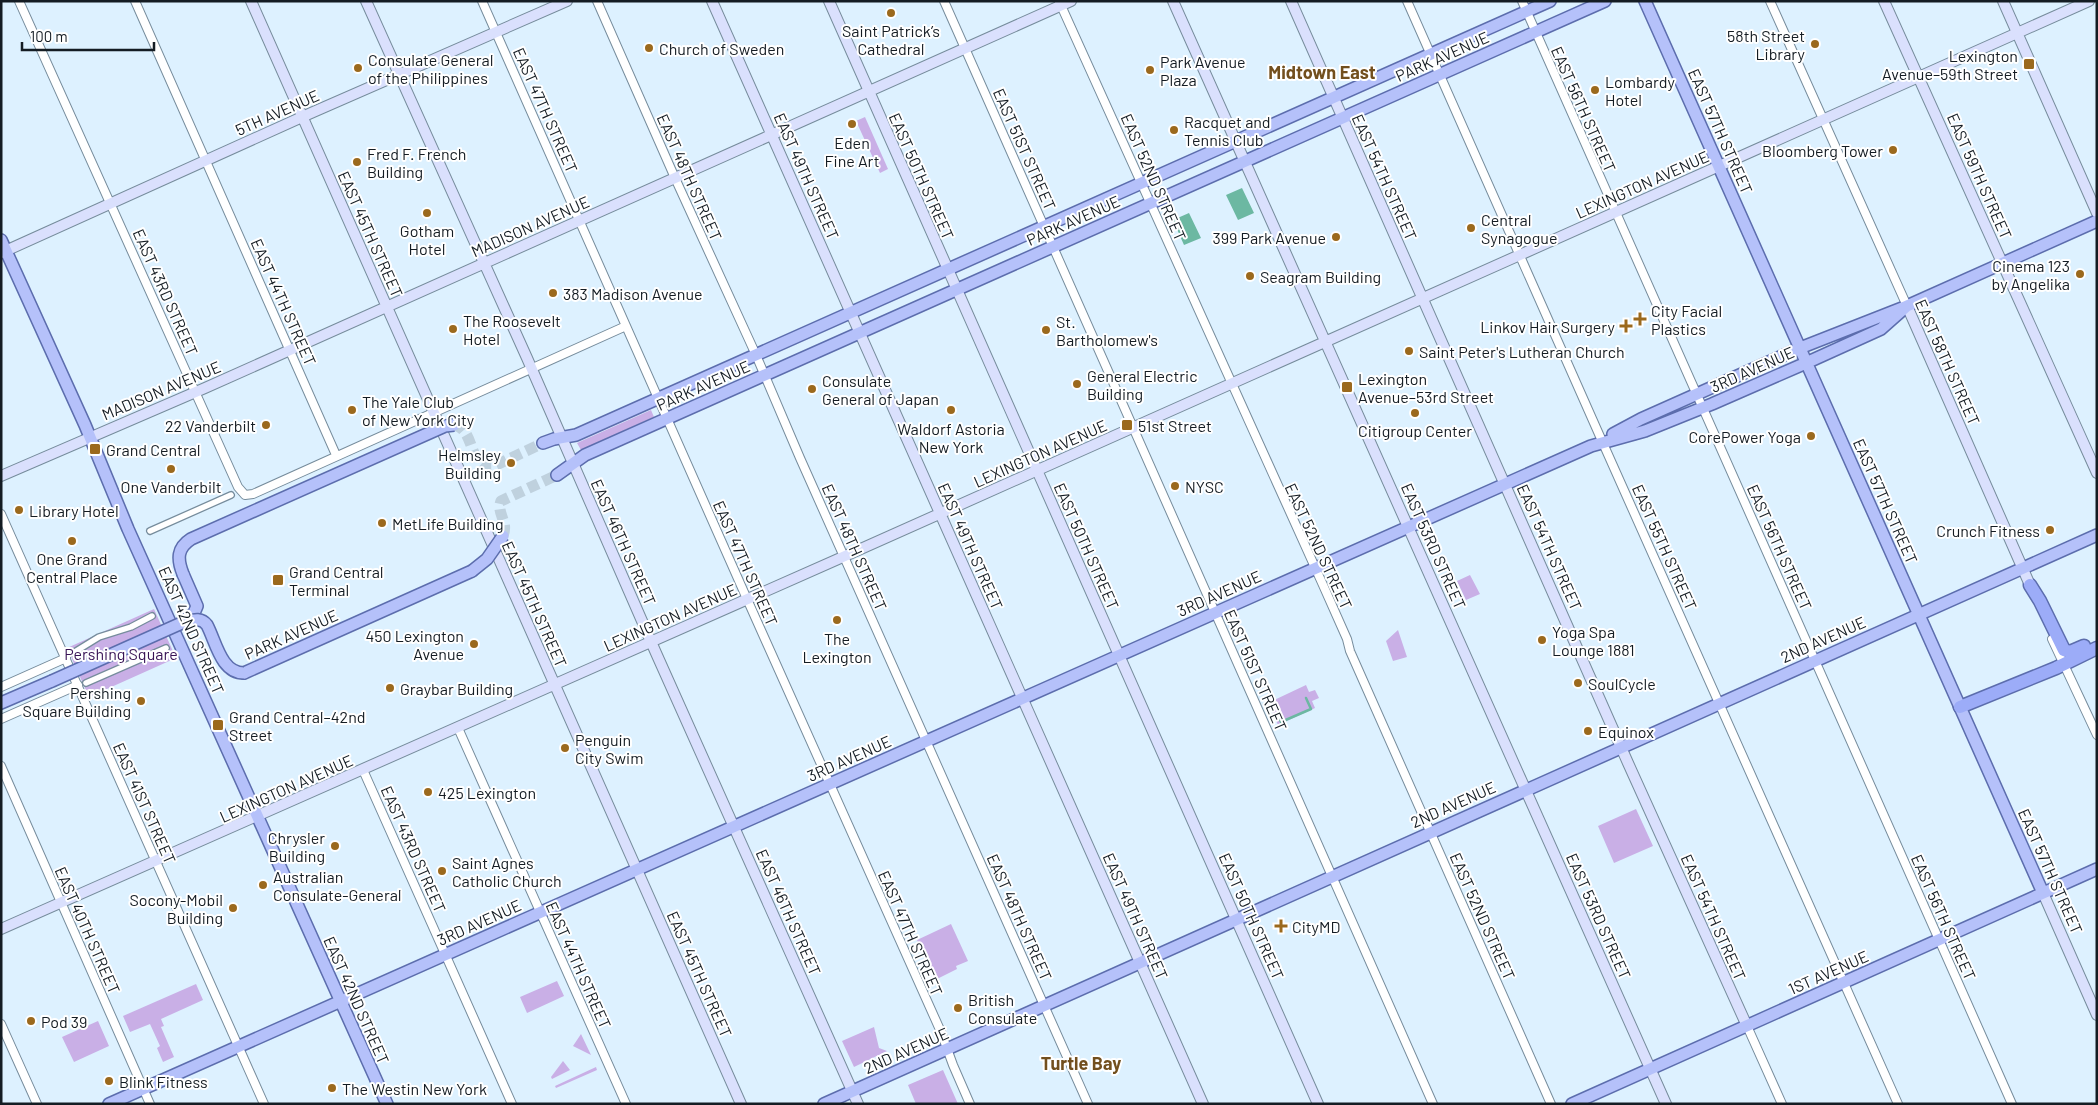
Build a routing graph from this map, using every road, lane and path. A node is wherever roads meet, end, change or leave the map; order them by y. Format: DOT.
graph roads {
  1 [pos="20,1"];
  2 [pos="135,1"];
  3 [pos="252,1"];
  4 [pos="366,1"];
  5 [pos="482,1"];
  6 [pos="567,1"];
  7 [pos="597,1"];
  8 [pos="712,1"];
  9 [pos="828,1"];
  10 [pos="944,1"];
  11 [pos="1071,1"];
  12 [pos="1174,1"];
  13 [pos="1291,1"];
  14 [pos="1408,1"];
  15 [pos="1550,1"];
  16 [pos="1605,1"];
  17 [pos="1645,1"];
  18 [pos="1770,1"];
  19 [pos="1884,1"];
  20 [pos="2003,1"];
  21 [pos="2089,1"];
  22 [pos="1060,4"];
  23 [pos="1524,7"];
  24 [pos="1536,32"];
  25 [pos="496,33"];
  26 [pos="2018,33"];
  27 [pos="965,49"];
  28 [pos="1431,54"];
  29 [pos="1440,74"];
  30 [pos="400,75"];
  31 [pos="1919,77"];
  32 [pos="868,92"];
  33 [pos="1334,98"];
  34 [pos="302,117"];
  35 [pos="1342,118"];
  36 [pos="1823,120"];
  37 [pos="772,135"];
  38 [pos="1237,141"];
  39 [pos="206,161"];
  40 [pos="1246,161"];
  41 [pos="1719,166"];
  42 [pos="675,178"];
  43 [pos="1142,183"];
  44 [pos="111,203"];
  45 [pos="1151,203"];
  46 [pos="1615,213"];
  47 [pos="2097,213"];
  48 [pos="580,220"];
  49 [pos="2097,222"];
  50 [pos="1045,226"];
  51 [pos="1,240"];
  52 [pos="1054,247"];
  53 [pos="4,252"];
  54 [pos="1520,255"];
  55 [pos="484,264"];
  56 [pos="2002,264"];
  57 [pos="947,270"];
  58 [pos="956,290"];
  59 [pos="1422,299"];
  60 [pos="388,306"];
  61 [pos="1907,306"];
  62 [pos="852,312"];
  63 [pos="626,326"];
  64 [pos="861,332"];
  65 [pos="1824,338"];
  66 [pos="1856,340"];
  67 [pos="1326,341"];
  68 [pos="1800,348"];
  69 [pos="290,350"];
  70 [pos="756,355"];
  71 [pos="1806,363"];
  72 [pos="531,368"];
  73 [pos="765,375"];
  74 [pos="1231,384"];
  75 [pos="196,392"];
  76 [pos="1697,395"];
  77 [pos="659,398"];
  78 [pos="1703,408"];
  79 [pos="433,412"];
  80 [pos="668,418"];
  81 [pos="454,425"];
  82 [pos="1134,427"];
  83 [pos="90,437"];
  84 [pos="561,438"];
  85 [pos="1602,441"];
  86 [pos="543,443"];
  87 [pos="336,455"];
  88 [pos="573,464"];
  89 [pos="1037,470"];
  90 [pos="2097,473"];
  91 [pos="557,475"];
  92 [pos="1,476"];
  93 [pos="1506,484"];
  94 [pos="231,496"];
  95 [pos="940,513"];
  96 [pos="1,514"];
  97 [pos="1408,527"];
  98 [pos="150,531"];
  99 [pos="2097,535"];
  100 [pos="502,536"];
  101 [pos="845,556"];
  102 [pos="1315,569"];
  103 [pos="2023,569"];
  104 [pos="2030,585"];
  105 [pos="747,600"];
  106 [pos="1216,612"];
  107 [pos="1918,614"];
  108 [pos="152,616"];
  109 [pos="184,622"];
  110 [pos="651,642"];
  111 [pos="2097,643"];
  112 [pos="166,648"];
  113 [pos="2097,648"];
  114 [pos="73,652"];
  115 [pos="1120,655"];
  116 [pos="66,658"];
  117 [pos="1815,660"];
  118 [pos="2064,664"];
  119 [pos="86,683"];
  120 [pos="554,684"];
  121 [pos="78,685"];
  122 [pos="1,687"];
  123 [pos="1023,698"];
  124 [pos="1720,702"];
  125 [pos="1,703"];
  126 [pos="1960,707"];
  127 [pos="1,719"];
  128 [pos="458,728"];
  129 [pos="2097,735"];
  130 [pos="926,741"];
  131 [pos="1622,748"];
  132 [pos="1,766"];
  133 [pos="363,770"];
  134 [pos="830,784"];
  135 [pos="1525,789"];
  136 [pos="258,816"];
  137 [pos="734,826"];
  138 [pos="1430,832"];
  139 [pos="156,861"];
  140 [pos="638,869"];
  141 [pos="2097,869"];
  142 [pos="1333,877"];
  143 [pos="2043,893"];
  144 [pos="61,903"];
  145 [pos="541,912"];
  146 [pos="1237,920"];
  147 [pos="1,930"];
  148 [pos="1939,940"];
  149 [pos="446,954"];
  150 [pos="1140,963"];
  151 [pos="1844,982"];
  152 [pos="340,1002"];
  153 [pos="1044,1006"];
  154 [pos="2097,1015"];
  155 [pos="1,1024"];
  156 [pos="1747,1026"];
  157 [pos="239,1046"];
  158 [pos="948,1049"];
  159 [pos="1651,1069"];
  160 [pos="144,1089"];
  161 [pos="852,1091"];
  162 [pos="37,1104"];
  163 [pos="110,1104"];
  164 [pos="150,1104"];
  165 [pos="264,1104"];
  166 [pos="387,1104"];
  167 [pos="512,1104"];
  168 [pos="626,1104"];
  169 [pos="741,1104"];
  170 [pos="824,1104"];
  171 [pos="858,1104"];
  172 [pos="970,1104"];
  173 [pos="1088,1104"];
  174 [pos="1203,1104"];
  175 [pos="1318,1104"];
  176 [pos="1433,1104"];
  177 [pos="1550,1104"];
  178 [pos="1572,1104"];
  179 [pos="1666,1104"];
  180 [pos="1782,1104"];
  181 [pos="1898,1104"];
  182 [pos="2012,1104"];
  1 -- 44 [label="street, EAST 43RD STREET"];
  2 -- 39 [label="street, EAST 44TH STREET"];
  3 -- 34 [label="main road, EAST 45TH STREET"];
  4 -- 30 [label="main road, EAST 46TH STREET"];
  5 -- 25 [label="street, EAST 47TH STREET"];
  6 -- 25 [label="main road, 5TH AVENUE"];
  7 -- 42 [label="street, EAST 48TH STREET"];
  8 -- 37 [label="main road, EAST 49TH STREET"];
  9 -- 32 [label="main road, EAST 50TH STREET"];
  10 -- 27 [label="street, EAST 51ST STREET"];
  11 -- 22 [label="main road, MADISON AVENUE"];
  12 -- 38 [label="main road, EAST 53RD STREET"];
  13 -- 33 [label="main road, EAST 54TH STREET"];
  14 -- 28 [label="street, EAST 55TH STREET"];
  15 -- 23 [label="main road, PARK AVENUE"];
  16 -- 24 [label="main road, PARK AVENUE"];
  17 -- 41 [label="main road, EAST 57TH STREET"];
  18 -- 36 [label="street, EAST 58TH STREET"];
  19 -- 31 [label="main road, EAST 59TH STREET"];
  20 -- 26 [label="main road"];
  21 -- 26 [label="main road, LEXINGTON AVENUE"];
  22 -- 27 [label="main road, MADISON AVENUE"];
  22 -- 43 [label="street, EAST 52ND STREET"];
  23 -- 24 [label="street, EAST 56TH STREET"];
  23 -- 28 [label="main road, PARK AVENUE"];
  24 -- 29 [label="main road, PARK AVENUE"];
  24 -- 46 [label="street, EAST 56TH STREET"];
  25 -- 30 [label="main road, 5TH AVENUE"];
  25 -- 48 [label="street, EAST 47TH STREET"];
  26 -- 31 [label="main road, LEXINGTON AVENUE"];
  26 -- 47 [label="main road"];
  27 -- 32 [label="main road, MADISON AVENUE"];
  27 -- 50 [label="street, EAST 51ST STREET"];
  28 -- 29 [label="street, EAST 55TH STREET"];
  28 -- 33 [label="main road, PARK AVENUE"];
  29 -- 35 [label="main road, PARK AVENUE"];
  29 -- 54 [label="street, EAST 55TH STREET"];
  30 -- 34 [label="main road, 5TH AVENUE"];
  30 -- 55 [label="main road, EAST 46TH STREET"];
  31 -- 36 [label="main road, LEXINGTON AVENUE"];
  31 -- 56 [label="main road, EAST 59TH STREET"];
  32 -- 37 [label="main road, MADISON AVENUE"];
  32 -- 57 [label="main road, EAST 50TH STREET"];
  33 -- 35 [label="main road, EAST 54TH STREET"];
  33 -- 38 [label="main road, PARK AVENUE"];
  34 -- 39 [label="main road, 5TH AVENUE"];
  34 -- 60 [label="main road, EAST 45TH STREET"];
  35 -- 40 [label="main road, PARK AVENUE"];
  35 -- 59 [label="main road, EAST 54TH STREET"];
  36 -- 41 [label="main road, LEXINGTON AVENUE"];
  36 -- 61 [label="street, EAST 58TH STREET"];
  37 -- 42 [label="main road, MADISON AVENUE"];
  37 -- 62 [label="main road, EAST 49TH STREET"];
  38 -- 40 [label="main road, EAST 53RD STREET"];
  38 -- 43 [label="main road, PARK AVENUE"];
  39 -- 44 [label="main road, 5TH AVENUE"];
  39 -- 69 [label="street, EAST 44TH STREET"];
  40 -- 45 [label="main road, PARK AVENUE"];
  40 -- 67 [label="main road, EAST 53RD STREET"];
  41 -- 46 [label="main road, LEXINGTON AVENUE"];
  41 -- 68 [label="main road, EAST 57TH STREET"];
  42 -- 48 [label="main road, MADISON AVENUE"];
  42 -- 70 [label="street, EAST 48TH STREET"];
  43 -- 45 [label="street, EAST 52ND STREET"];
  43 -- 50 [label="main road, PARK AVENUE"];
  44 -- 53 [label="main road, 5TH AVENUE"];
  44 -- 75 [label="street, EAST 43RD STREET"];
  45 -- 52 [label="main road, PARK AVENUE"];
  45 -- 74 [label="street, EAST 52ND STREET"];
  46 -- 54 [label="main road, LEXINGTON AVENUE"];
  46 -- 76 [label="street, EAST 56TH STREET"];
  48 -- 55 [label="main road, MADISON AVENUE"];
  48 -- 63 [label="street, EAST 47TH STREET"];
  49 -- 56 [label="main road, 3RD AVENUE"];
  50 -- 52 [label="street, EAST 51ST STREET"];
  50 -- 57 [label="main road, PARK AVENUE"];
  51 -- 53 [label="main road, EAST 42ND STREET"];
  52 -- 58 [label="main road, PARK AVENUE"];
  52 -- 82 [label="street, EAST 51ST STREET"];
  53 -- 83 [label="main road, EAST 42ND STREET"];
  54 -- 59 [label="main road, LEXINGTON AVENUE"];
  54 -- 85 [label="street, EAST 55TH STREET"];
  55 -- 60 [label="main road, MADISON AVENUE"];
  55 -- 72 [label="main road, EAST 46TH STREET"];
  56 -- 61 [label="main road, 3RD AVENUE"];
  56 -- 90 [label="main road, EAST 59TH STREET"];
  57 -- 58 [label="main road, EAST 50TH STREET"];
  57 -- 62 [label="main road, PARK AVENUE"];
  58 -- 64 [label="main road, PARK AVENUE"];
  58 -- 89 [label="main road, EAST 50TH STREET"];
  59 -- 67 [label="main road, LEXINGTON AVENUE"];
  59 -- 93 [label="main road, EAST 54TH STREET"];
  60 -- 69 [label="main road, MADISON AVENUE"];
  60 -- 79 [label="main road, EAST 45TH STREET"];
  61 -- 65 [label="main road, 3RD AVENUE"];
  61 -- 66 [label="main road, 3RD AVENUE"];
  61 -- 103 [label="main road, EAST 58TH STREET"];
  62 -- 64 [label="main road, EAST 49TH STREET"];
  62 -- 70 [label="main road, PARK AVENUE"];
  63 -- 72 [label="street"];
  63 -- 77 [label="street, EAST 47TH STREET"];
  64 -- 73 [label="main road, PARK AVENUE"];
  64 -- 95 [label="main road, EAST 49TH STREET"];
  65 -- 66 [label="main road"];
  65 -- 68 [label="main road, 3RD AVENUE"];
  66 -- 71 [label="main road, 3RD AVENUE"];
  67 -- 74 [label="main road, LEXINGTON AVENUE"];
  67 -- 97 [label="main road, EAST 53RD STREET"];
  68 -- 71 [label="main road, EAST 57TH STREET"];
  68 -- 76 [label="main road, 3RD AVENUE"];
  69 -- 75 [label="main road, MADISON AVENUE"];
  69 -- 87 [label="street, EAST 44TH STREET"];
  70 -- 73 [label="street, EAST 48TH STREET"];
  70 -- 77 [label="main road, PARK AVENUE"];
  71 -- 78 [label="main road, 3RD AVENUE"];
  71 -- 107 [label="main road, EAST 57TH STREET"];
  72 -- 79 [label="street"];
  72 -- 84 [label="main road, EAST 46TH STREET"];
  73 -- 80 [label="main road, PARK AVENUE"];
  73 -- 101 [label="street, EAST 48TH STREET"];
  74 -- 82 [label="main road, LEXINGTON AVENUE"];
  74 -- 102 [label="street, EAST 52ND STREET"];
  75 -- 83 [label="main road, MADISON AVENUE"];
  75 -- 87 [label="street, EAST 43RD STREET"];
  76 -- 78 [label="street, EAST 56TH STREET"];
  76 -- 85 [label="main road, 3RD AVENUE"];
  77 -- 80 [label="street, EAST 47TH STREET"];
  77 -- 84 [label="main road, PARK AVENUE"];
  78 -- 85 [label="main road, 3RD AVENUE"];
  78 -- 117 [label="street, EAST 56TH STREET"];
  79 -- 87 [label="street"];
  79 -- 120 [label="main road, EAST 45TH STREET"];
  80 -- 88 [label="main road, PARK AVENUE"];
  80 -- 105 [label="street, EAST 47TH STREET"];
  81 -- 109 [label="main road, bridge"];
  82 -- 89 [label="main road, LEXINGTON AVENUE"];
  82 -- 106 [label="street, EAST 51ST STREET"];
  83 -- 92 [label="main road, MADISON AVENUE"];
  83 -- 136 [label="main road, EAST 42ND STREET"];
  84 -- 86 [label="main road, PARK AVENUE"];
  84 -- 88 [label="main road, EAST 46TH STREET"];
  85 -- 93 [label="main road, 3RD AVENUE"];
  85 -- 124 [label="street, EAST 55TH STREET"];
  88 -- 91 [label="main road, PARK AVENUE"];
  88 -- 110 [label="main road, EAST 46TH STREET"];
  89 -- 95 [label="main road, LEXINGTON AVENUE"];
  89 -- 115 [label="main road, EAST 50TH STREET"];
  93 -- 97 [label="main road, 3RD AVENUE"];
  93 -- 131 [label="main road, EAST 54TH STREET"];
  94 -- 98 [label="street"];
  95 -- 101 [label="main road, LEXINGTON AVENUE"];
  95 -- 123 [label="main road, EAST 49TH STREET"];
  96 -- 116 [label="street, EAST 41ST STREET"];
  97 -- 102 [label="main road, 3RD AVENUE"];
  97 -- 135 [label="main road, EAST 53RD STREET"];
  99 -- 103 [label="main road, 2ND AVENUE"];
  100 -- 109 [label="main road, PARK AVENUE, bridge"];
  101 -- 105 [label="main road, LEXINGTON AVENUE"];
  101 -- 130 [label="street, EAST 48TH STREET"];
  102 -- 106 [label="main road, 3RD AVENUE"];
  102 -- 138 [label="street, EAST 52ND STREET"];
  103 -- 104 [label="main road, EAST 58TH STREET"];
  103 -- 107 [label="main road, 2ND AVENUE"];
  104 -- 111 [label="highway"];
  104 -- 118 [label="street, EAST 58TH STREET"];
  105 -- 110 [label="main road, LEXINGTON AVENUE"];
  105 -- 134 [label="street, EAST 47TH STREET"];
  106 -- 115 [label="main road, 3RD AVENUE"];
  106 -- 142 [label="street, EAST 51ST STREET"];
  107 -- 117 [label="main road, 2ND AVENUE"];
  107 -- 126 [label="main road, EAST 57TH STREET"];
  108 -- 114 [label="street"];
  109 -- 125 [label="main road, bridge"];
  110 -- 120 [label="main road, LEXINGTON AVENUE"];
  110 -- 137 [label="main road, EAST 46TH STREET"];
  112 -- 119 [label="street"];
  113 -- 118 [label="highway"];
  115 -- 123 [label="main road, 3RD AVENUE"];
  115 -- 146 [label="main road, EAST 50TH STREET"];
  116 -- 121 [label="street, EAST 41ST STREET"];
  116 -- 122 [label="street"];
  117 -- 124 [label="main road, 2ND AVENUE"];
  117 -- 148 [label="street, EAST 56TH STREET"];
  118 -- 126 [label="highway"];
  118 -- 129 [label="street, EAST 58TH STREET"];
  120 -- 128 [label="main road, LEXINGTON AVENUE"];
  120 -- 140 [label="main road, EAST 45TH STREET"];
  121 -- 127 [label="street"];
  121 -- 139 [label="street, EAST 41ST STREET"];
  123 -- 130 [label="main road, 3RD AVENUE"];
  123 -- 150 [label="main road, EAST 49TH STREET"];
  124 -- 131 [label="main road, 2ND AVENUE"];
  124 -- 151 [label="street, EAST 55TH STREET"];
  126 -- 143 [label="main road, EAST 57TH STREET"];
  128 -- 133 [label="main road, LEXINGTON AVENUE"];
  128 -- 145 [label="street, EAST 44TH STREET"];
  130 -- 134 [label="main road, 3RD AVENUE"];
  130 -- 153 [label="street, EAST 48TH STREET"];
  131 -- 135 [label="main road, 2ND AVENUE"];
  131 -- 156 [label="main road, EAST 54TH STREET"];
  132 -- 144 [label="street, EAST 40TH STREET"];
  133 -- 136 [label="main road, LEXINGTON AVENUE"];
  133 -- 149 [label="street, EAST 43RD STREET"];
  134 -- 137 [label="main road, 3RD AVENUE"];
  134 -- 158 [label="street, EAST 47TH STREET"];
  135 -- 138 [label="main road, 2ND AVENUE"];
  135 -- 159 [label="main road, EAST 53RD STREET"];
  136 -- 139 [label="main road, LEXINGTON AVENUE"];
  136 -- 152 [label="main road, EAST 42ND STREET"];
  137 -- 140 [label="main road, 3RD AVENUE"];
  137 -- 161 [label="main road, EAST 46TH STREET"];
  138 -- 142 [label="main road, 2ND AVENUE"];
  138 -- 177 [label="street, EAST 52ND STREET"];
  139 -- 144 [label="main road, LEXINGTON AVENUE"];
  139 -- 157 [label="street, EAST 41ST STREET"];
  140 -- 145 [label="main road, 3RD AVENUE"];
  140 -- 169 [label="main road, EAST 45TH STREET"];
  141 -- 143 [label="main road, 1ST AVENUE"];
  142 -- 146 [label="main road, 2ND AVENUE"];
  142 -- 176 [label="street, EAST 51ST STREET"];
  143 -- 148 [label="main road, 1ST AVENUE"];
  143 -- 154 [label="main road, EAST 57TH STREET"];
  144 -- 147 [label="main road, LEXINGTON AVENUE"];
  144 -- 160 [label="street, EAST 40TH STREET"];
  145 -- 149 [label="main road, 3RD AVENUE"];
  145 -- 168 [label="street, EAST 44TH STREET"];
  146 -- 150 [label="main road, 2ND AVENUE"];
  146 -- 175 [label="main road, EAST 50TH STREET"];
  148 -- 151 [label="main road, 1ST AVENUE"];
  148 -- 182 [label="street, EAST 56TH STREET"];
  149 -- 152 [label="main road, 3RD AVENUE"];
  149 -- 167 [label="street, EAST 43RD STREET"];
  150 -- 153 [label="main road, 2ND AVENUE"];
  150 -- 174 [label="main road, EAST 49TH STREET"];
  151 -- 156 [label="main road, 1ST AVENUE"];
  151 -- 181 [label="street, EAST 55TH STREET"];
  152 -- 157 [label="main road, 3RD AVENUE"];
  152 -- 166 [label="main road, EAST 42ND STREET"];
  153 -- 158 [label="main road, 2ND AVENUE"];
  153 -- 173 [label="street, EAST 48TH STREET"];
  155 -- 162 [label="street"];
  156 -- 159 [label="main road, 1ST AVENUE"];
  156 -- 180 [label="street, EAST 54TH STREET"];
  157 -- 160 [label="main road, 3RD AVENUE"];
  157 -- 165 [label="street, EAST 41ST STREET"];
  158 -- 161 [label="main road, 2ND AVENUE"];
  158 -- 172 [label="street, EAST 47TH STREET"];
  159 -- 178 [label="main road, 1ST AVENUE"];
  159 -- 179 [label="main road, EAST 53RD STREET"];
  160 -- 163 [label="main road, 3RD AVENUE"];
  160 -- 164 [label="street, EAST 40TH STREET"];
  161 -- 170 [label="main road, 2ND AVENUE"];
  161 -- 171 [label="main road, EAST 46TH STREET"];
}
